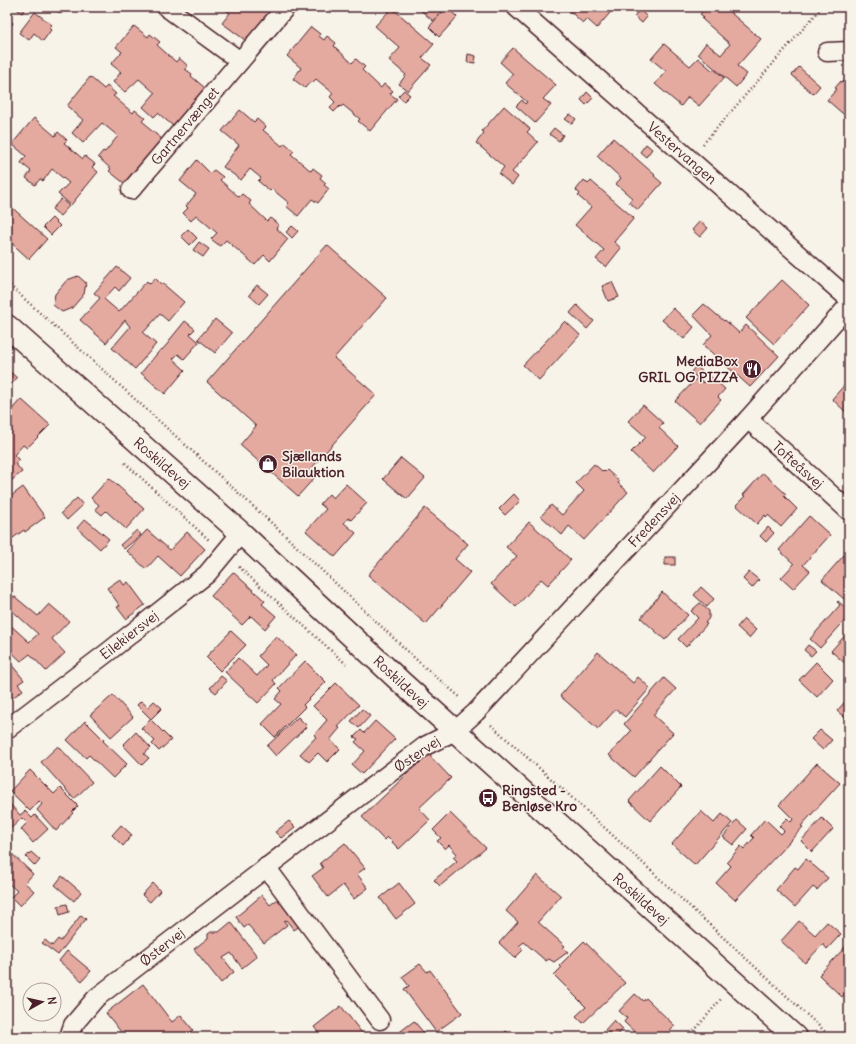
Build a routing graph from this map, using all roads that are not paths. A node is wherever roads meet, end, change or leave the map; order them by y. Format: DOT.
graph roads {
  1 [pos="166,7"];
  2 [pos="286,7"];
  3 [pos="516,7"];
  4 [pos="849,51"];
  5 [pos="827,52"];
  6 [pos="240,61"];
  7 [pos="131,190"];
  8 [pos="849,299"];
  9 [pos="849,305"];
  10 [pos="7,326"];
  11 [pos="748,419"];
  12 [pos="849,511"];
  13 [pos="241,533"];
  14 [pos="7,728"];
  15 [pos="455,731"];
  16 [pos="266,867"];
  17 [pos="380,1020"];
  18 [pos="68,1037"];
  19 [pos="795,1037"];
  1 -- 6 [label="street"];
  2 -- 6 [label="street, Gartnervænget"];
  3 -- 8 [label="street, Vestervangen"];
  4 -- 5 [label="street"];
  6 -- 7 [label="street, Gartnervænget"];
  9 -- 11 [label="street, Fredensvej"];
  10 -- 13 [label="street, Roskildevej"];
  11 -- 12 [label="street, Tofteåsvej"];
  11 -- 15 [label="street, Fredensvej"];
  13 -- 14 [label="street, Eilekiersvej"];
  13 -- 15 [label="street, Roskildevej"];
  15 -- 16 [label="street, Østervej"];
  15 -- 19 [label="street, Roskildevej"];
  16 -- 17 [label="street"];
  16 -- 18 [label="street, Østervej"];
}
